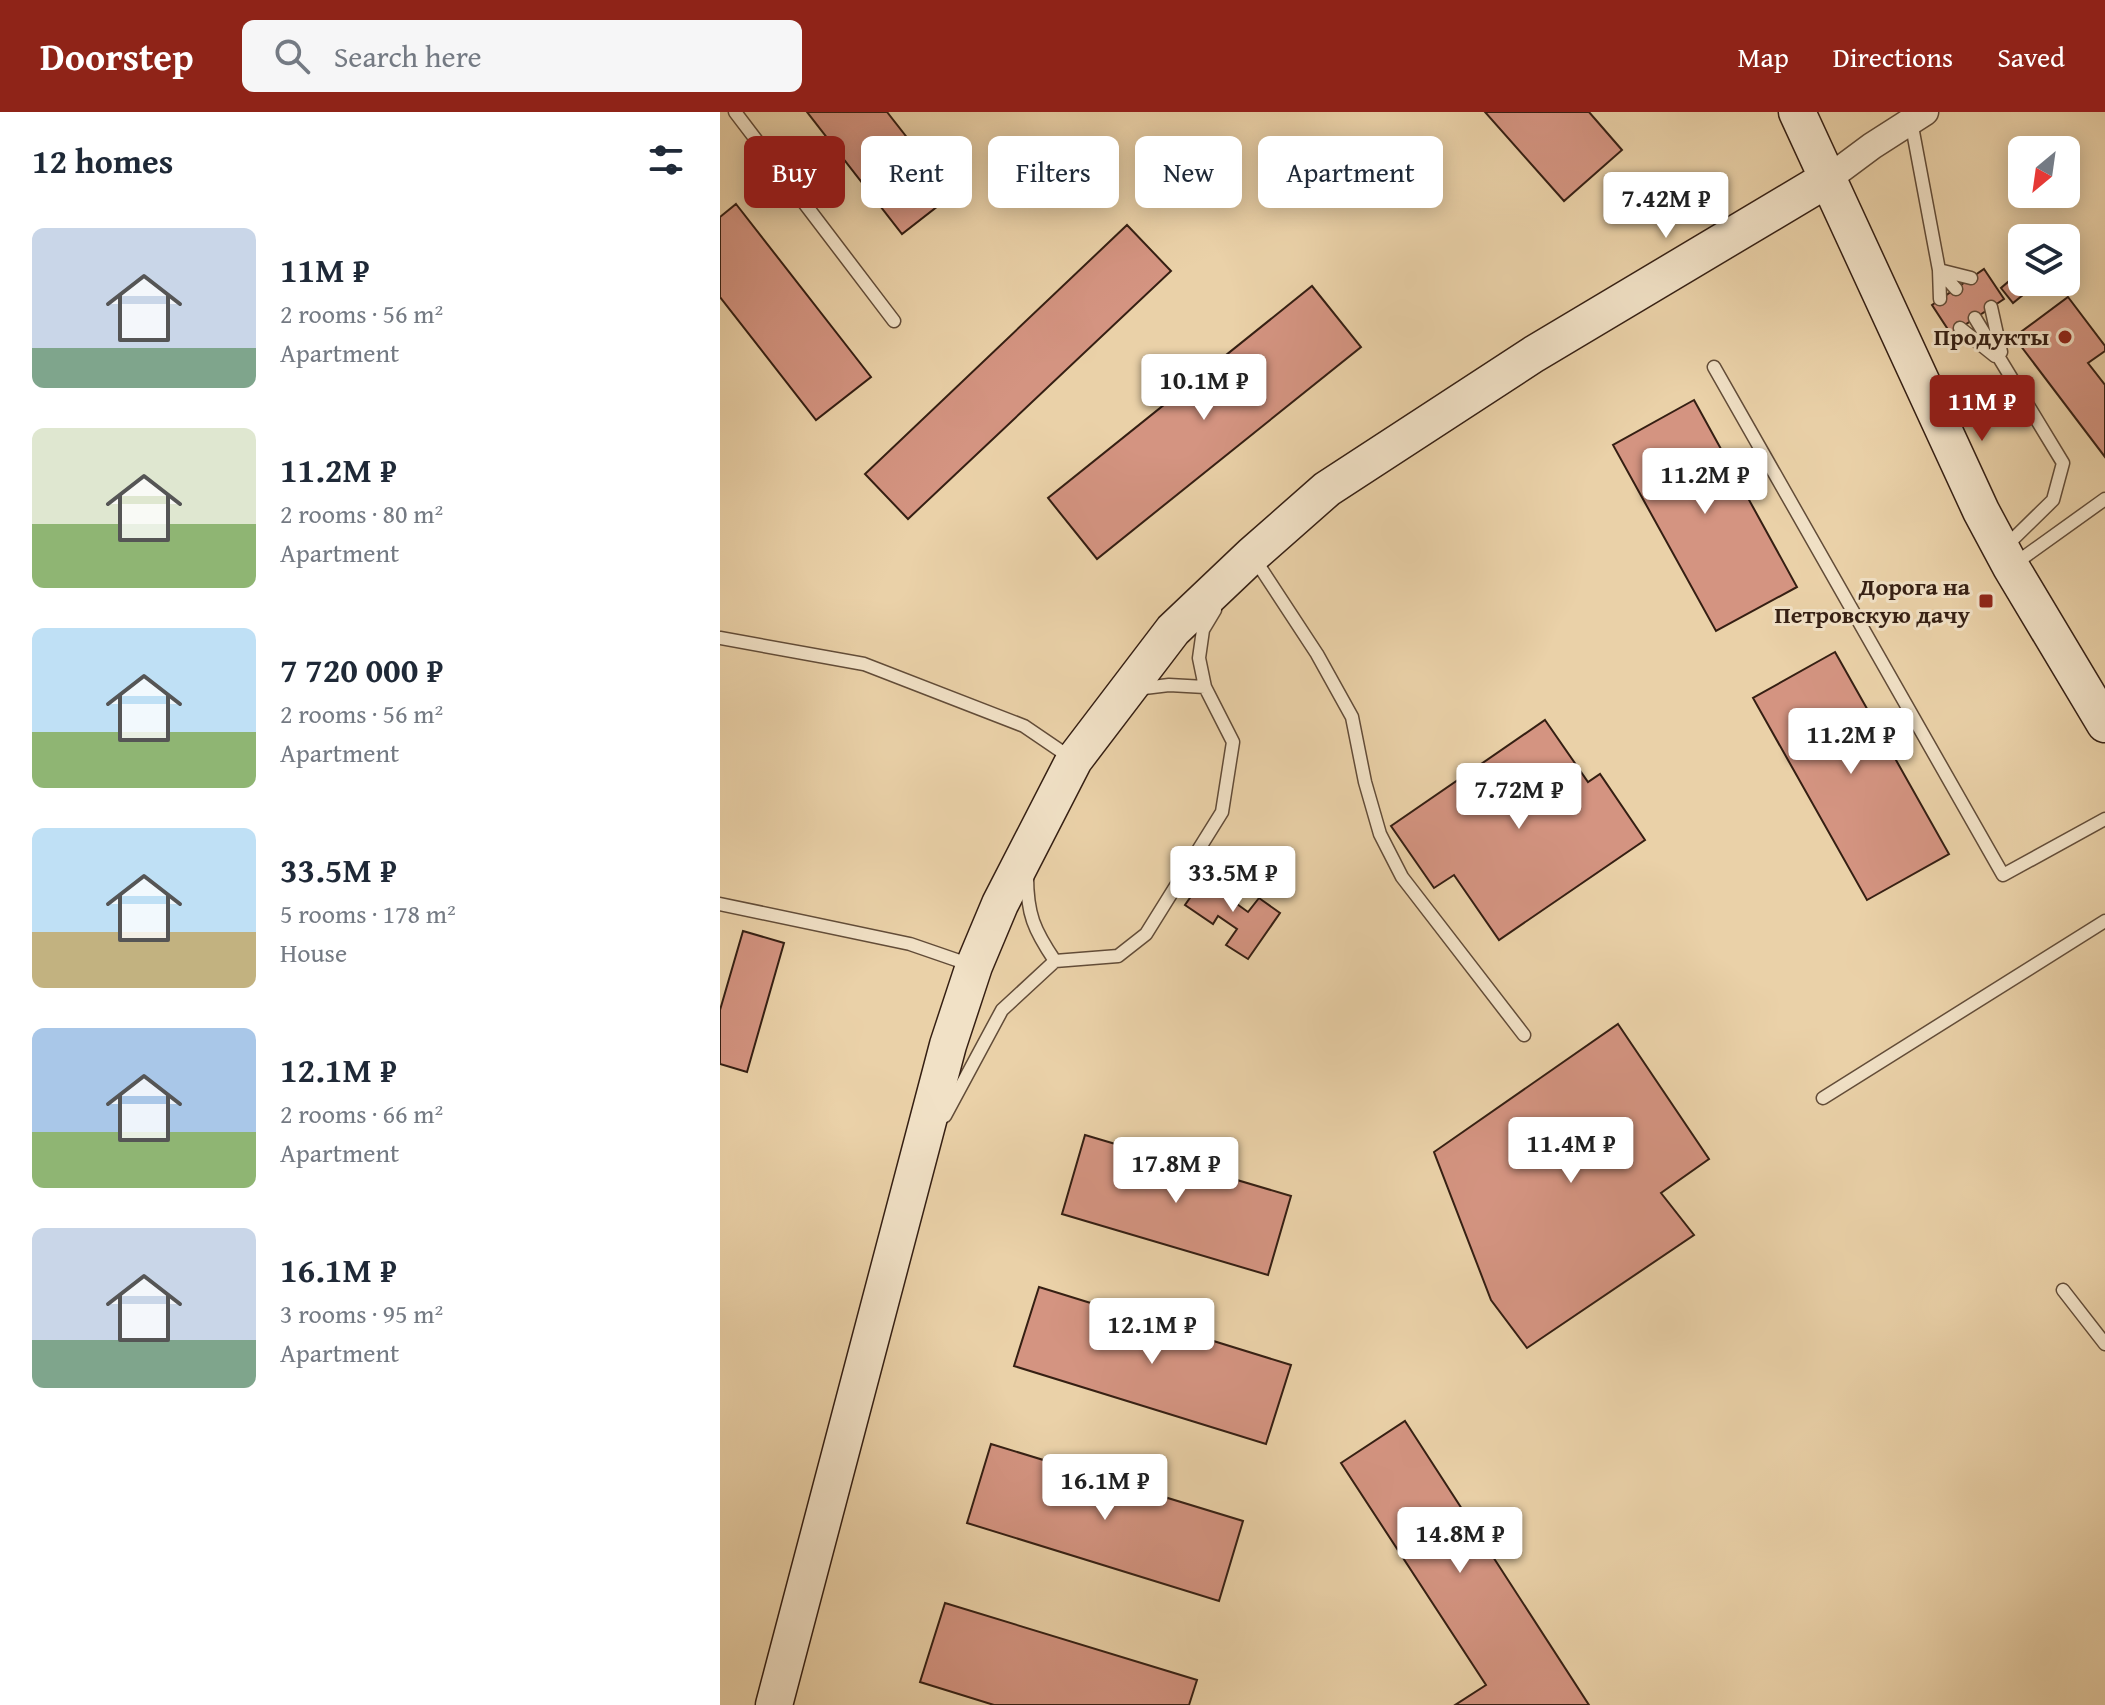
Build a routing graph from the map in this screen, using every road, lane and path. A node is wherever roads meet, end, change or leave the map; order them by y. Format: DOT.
graph roads {
  1 [pos="735,112"];
  2 [pos="1797,112"];
  3 [pos="1918,117"];
  4 [pos="1829,178"];
  5 [pos="1939,270"];
  6 [pos="1971,278"];
  7 [pos="1956,289"];
  8 [pos="1940,299"];
  9 [pos="1991,307"];
  10 [pos="1975,318"];
  11 [pos="894,321"];
  12 [pos="1960,328"];
  13 [pos="2004,363"];
  14 [pos="1714,367"];
  15 [pos="2105,499"];
  16 [pos="1252,555"];
  17 [pos="2006,558"];
  18 [pos="720,638"];
  19 [pos="1205,687"];
  20 [pos="1125,690"];
  21 [pos="2105,724"];
  22 [pos="1074,760"];
  23 [pos="2105,819"];
  24 [pos="1028,849"];
  25 [pos="720,904"];
  26 [pos="2105,921"];
  27 [pos="1055,961"];
  28 [pos="974,966"];
  29 [pos="1524,1035"];
  30 [pos="1823,1098"];
  31 [pos="915,1176"];
  32 [pos="2063,1290"];
  33 [pos="2105,1344"];
  34 [pos="774,1705"];
  1 -- 11 [label="lane"];
  2 -- 4 [label="main road"];
  3 -- 4 [label="street"];
  3 -- 5 [label="lane"];
  4 -- 16 [label="main road"];
  4 -- 17 [label="main road"];
  5 -- 6 [label="lane"];
  5 -- 7 [label="lane"];
  5 -- 8 [label="lane"];
  9 -- 13 [label="lane"];
  10 -- 13 [label="lane"];
  12 -- 13 [label="lane"];
  13 -- 17 [label="lane"];
  14 -- 23 [label="lane"];
  15 -- 17 [label="lane"];
  16 -- 19 [label="lane"];
  16 -- 20 [label="main road"];
  16 -- 29 [label="lane"];
  17 -- 21 [label="main road"];
  18 -- 22 [label="lane"];
  19 -- 20 [label="lane"];
  19 -- 27 [label="lane"];
  20 -- 22 [label="main road"];
  22 -- 24 [label="main road"];
  24 -- 27 [label="lane"];
  24 -- 28 [label="main road"];
  25 -- 28 [label="lane"];
  26 -- 30 [label="lane"];
  27 -- 31 [label="lane"];
  28 -- 31 [label="main road"];
  31 -- 34 [label="main road"];
  32 -- 33 [label="lane"];
}
